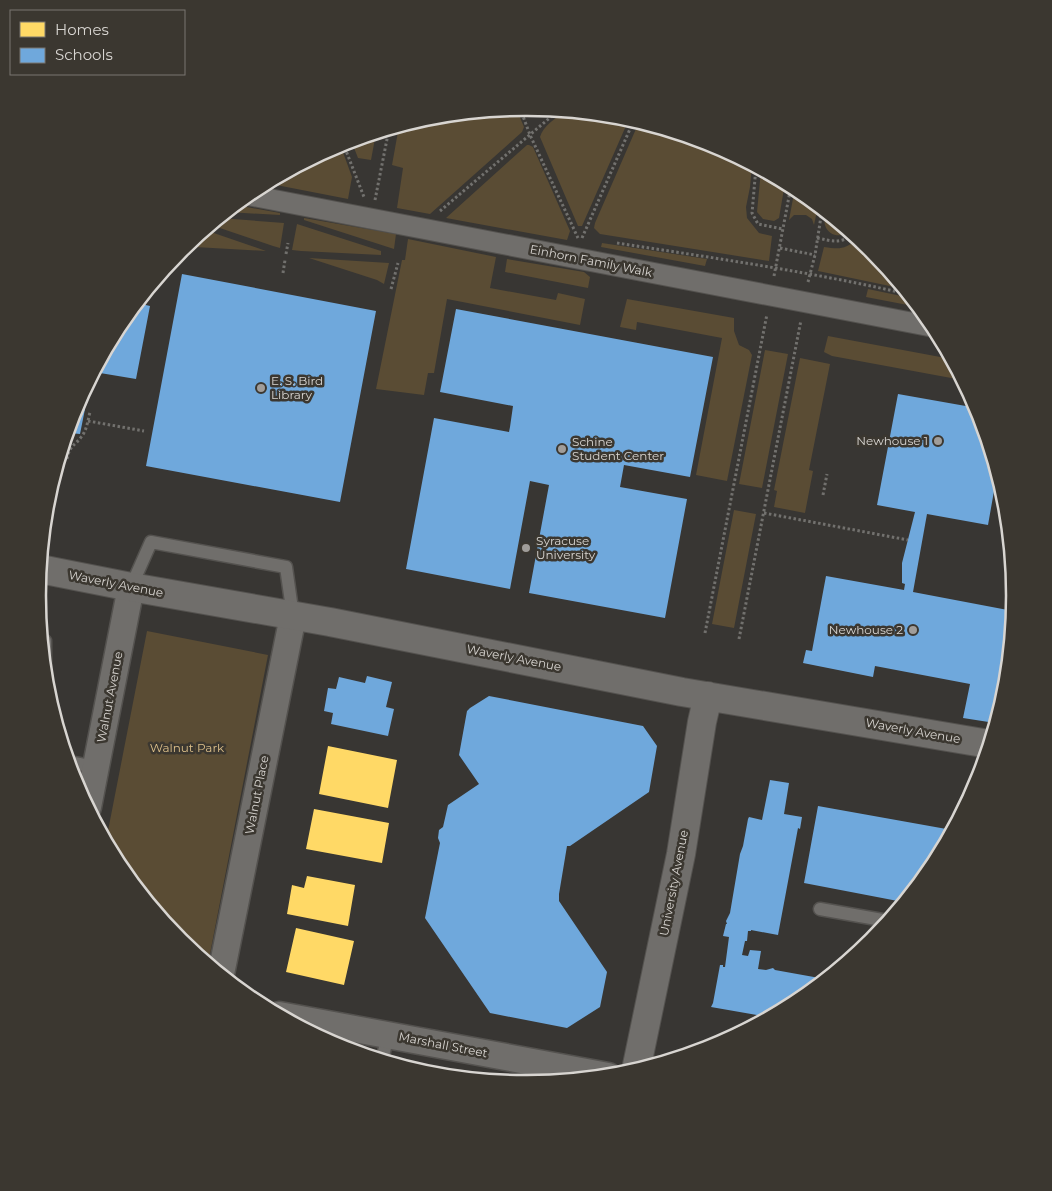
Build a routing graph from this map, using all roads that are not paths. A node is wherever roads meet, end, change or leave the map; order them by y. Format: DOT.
graph roads {
  1 [pos="259,197"];
  2 [pos="922,325"];
  3 [pos="47,571"];
  4 [pos="131,587"];
  5 [pos="293,616"];
  6 [pos="708,696"];
  7 [pos="982,743"];
  8 [pos="77,764"];
  9 [pos="96,767"];
  10 [pos="90,795"];
  11 [pos="820,908"];
  12 [pos="881,919"];
  13 [pos="223,966"];
  14 [pos="309,1023"];
  15 [pos="385,1047"];
  16 [pos="638,1062"];
  17 [pos="578,1072"];
  1 -- 2 [label="street, Einhorn Family Walk"];
  3 -- 4 [label="street, Waverly Avenue"];
  4 -- 5 [label="street, Waverly Avenue"];
  4 -- 5 [label="lane"];
  4 -- 9 [label="street, Walnut Avenue"];
  5 -- 6 [label="street, Waverly Avenue"];
  5 -- 13 [label="street, Walnut Place"];
  6 -- 7 [label="street, Waverly Avenue"];
  6 -- 16 [label="street, University Avenue"];
  8 -- 9 [label="lane"];
  9 -- 10 [label="street, Walnut Avenue"];
  11 -- 12 [label="lane"];
  14 -- 15 [label="street, Marshall Street"];
  15 -- 17 [label="street, Marshall Street"];
}
